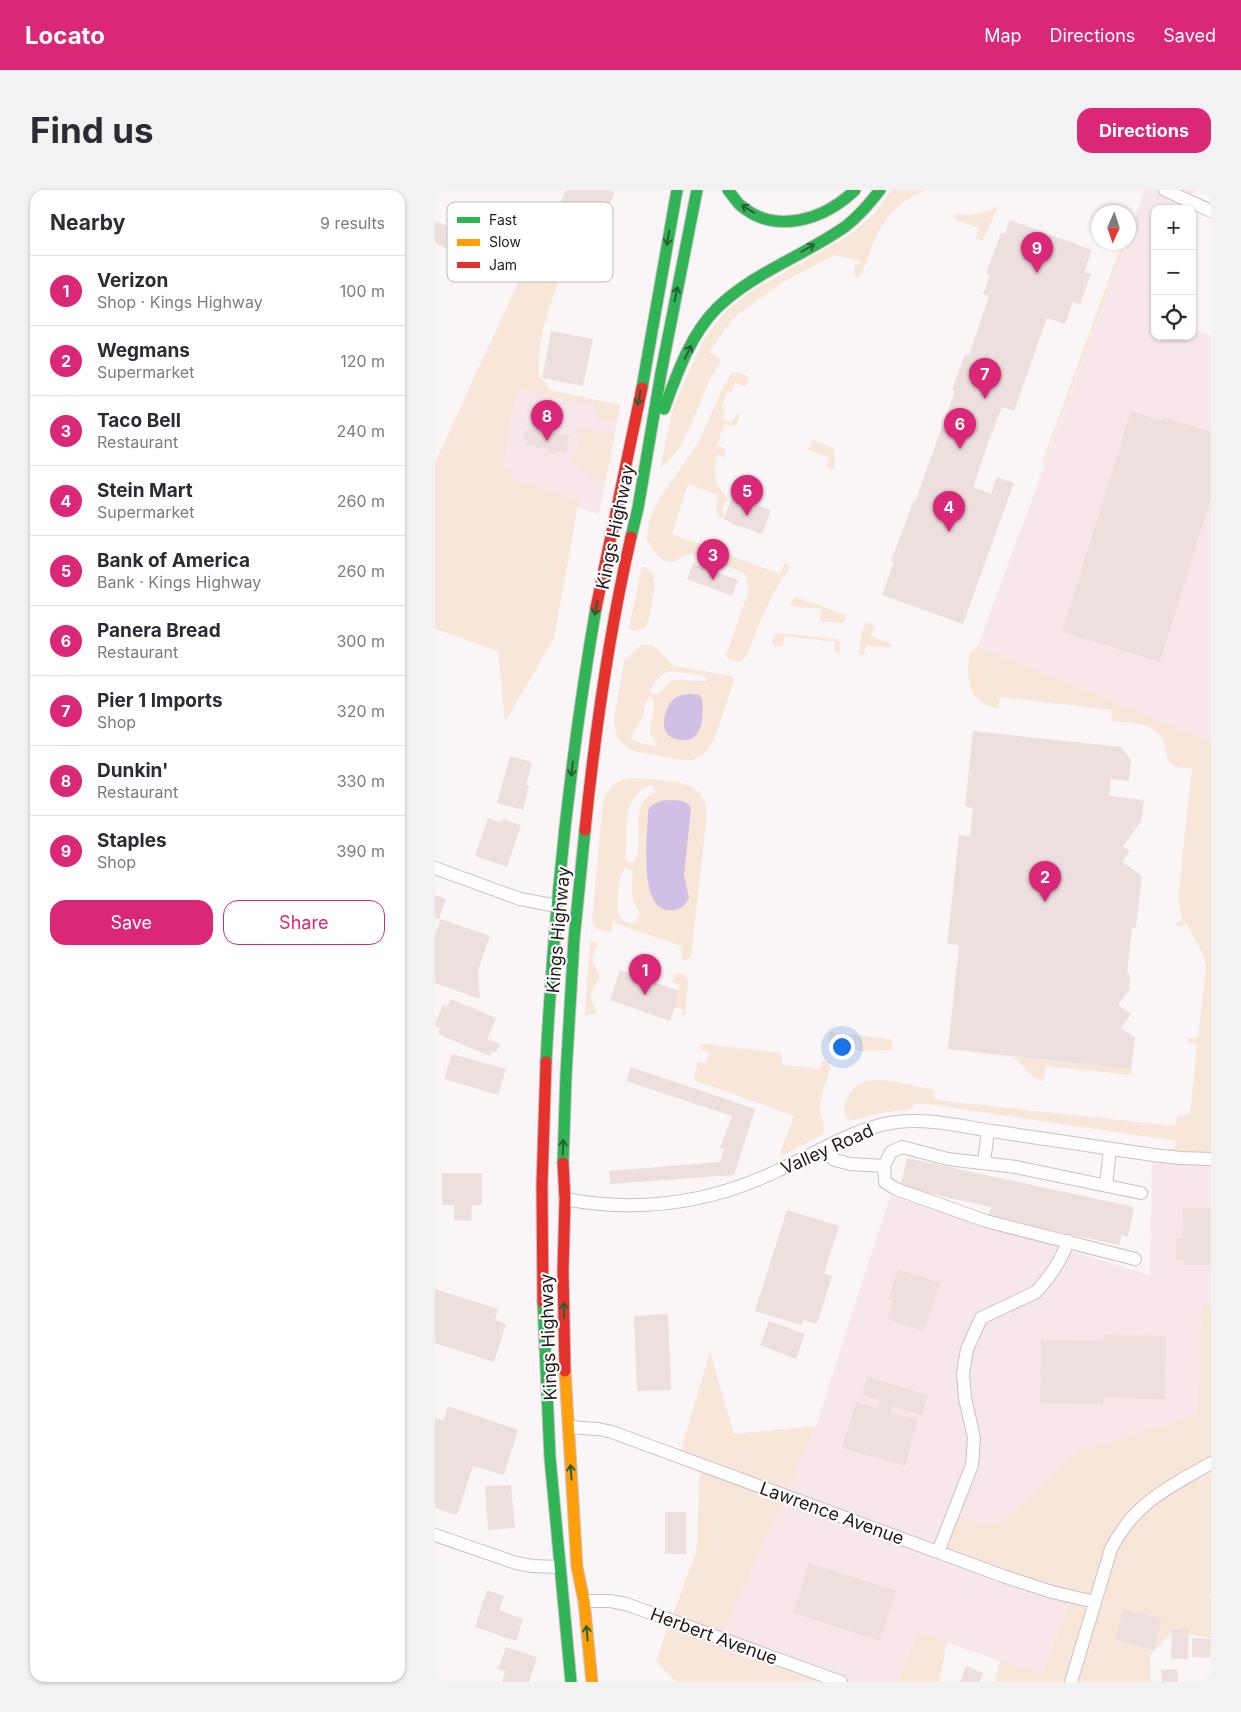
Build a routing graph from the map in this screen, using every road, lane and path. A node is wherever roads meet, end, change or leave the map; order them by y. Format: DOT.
graph roads {
  1 [pos="677,190"];
  2 [pos="697,190"];
  3 [pos="728,190"];
  4 [pos="855,190"];
  5 [pos="880,190"];
  6 [pos="1165,190"];
  7 [pos="1211,211"];
  8 [pos="650,446"];
  9 [pos="435,868"];
  10 [pos="557,906"];
  11 [pos="988,1131"];
  12 [pos="1110,1149"];
  13 [pos="821,1150"];
  14 [pos="1211,1158"];
  15 [pos="984,1162"];
  16 [pos="884,1166"];
  17 [pos="1106,1185"];
  18 [pos="1141,1193"];
  19 [pos="565,1200"];
  20 [pos="1068,1241"];
  21 [pos="1135,1259"];
  22 [pos="569,1427"];
  23 [pos="1211,1463"];
  24 [pos="435,1535"];
  25 [pos="938,1552"];
  26 [pos="559,1567"];
  27 [pos="584,1601"];
  28 [pos="1095,1602"];
  29 [pos="571,1682"];
  30 [pos="592,1682"];
  31 [pos="841,1682"];
  32 [pos="1071,1682"];
  1 -- 10 [label="main road, Kings Highway, one-way"];
  8 -- 2 [label="main road, Kings Highway, one-way"];
  4 -- 3 [label="main road, one-way"];
  8 -- 5 [label="main road, one-way"];
  6 -- 7 [label="street"];
  19 -- 8 [label="main road, Kings Highway, one-way"];
  9 -- 10 [label="street"];
  10 -- 26 [label="main road, Kings Highway"];
  11 -- 12 [label="street, Valley Road"];
  11 -- 13 [label="street, Valley Road"];
  11 -- 15 [label="street"];
  12 -- 14 [label="street, Valley Road"];
  12 -- 17 [label="street"];
  13 -- 16 [label="street"];
  13 -- 19 [label="street, Valley Road"];
  15 -- 16 [label="street"];
  15 -- 17 [label="street"];
  16 -- 20 [label="street"];
  17 -- 18 [label="street"];
  22 -- 19 [label="main road, Kings Highway, one-way"];
  20 -- 21 [label="street"];
  20 -- 25 [label="street"];
  22 -- 25 [label="street, Lawrence Avenue"];
  27 -- 22 [label="main road, Kings Highway, one-way"];
  23 -- 28 [label="street"];
  24 -- 26 [label="street"];
  25 -- 28 [label="street, Lawrence Avenue"];
  26 -- 29 [label="main road, Kings Highway"];
  30 -- 27 [label="main road, Kings Highway, one-way"];
  27 -- 31 [label="street, Herbert Avenue"];
  28 -- 32 [label="street"];
}
